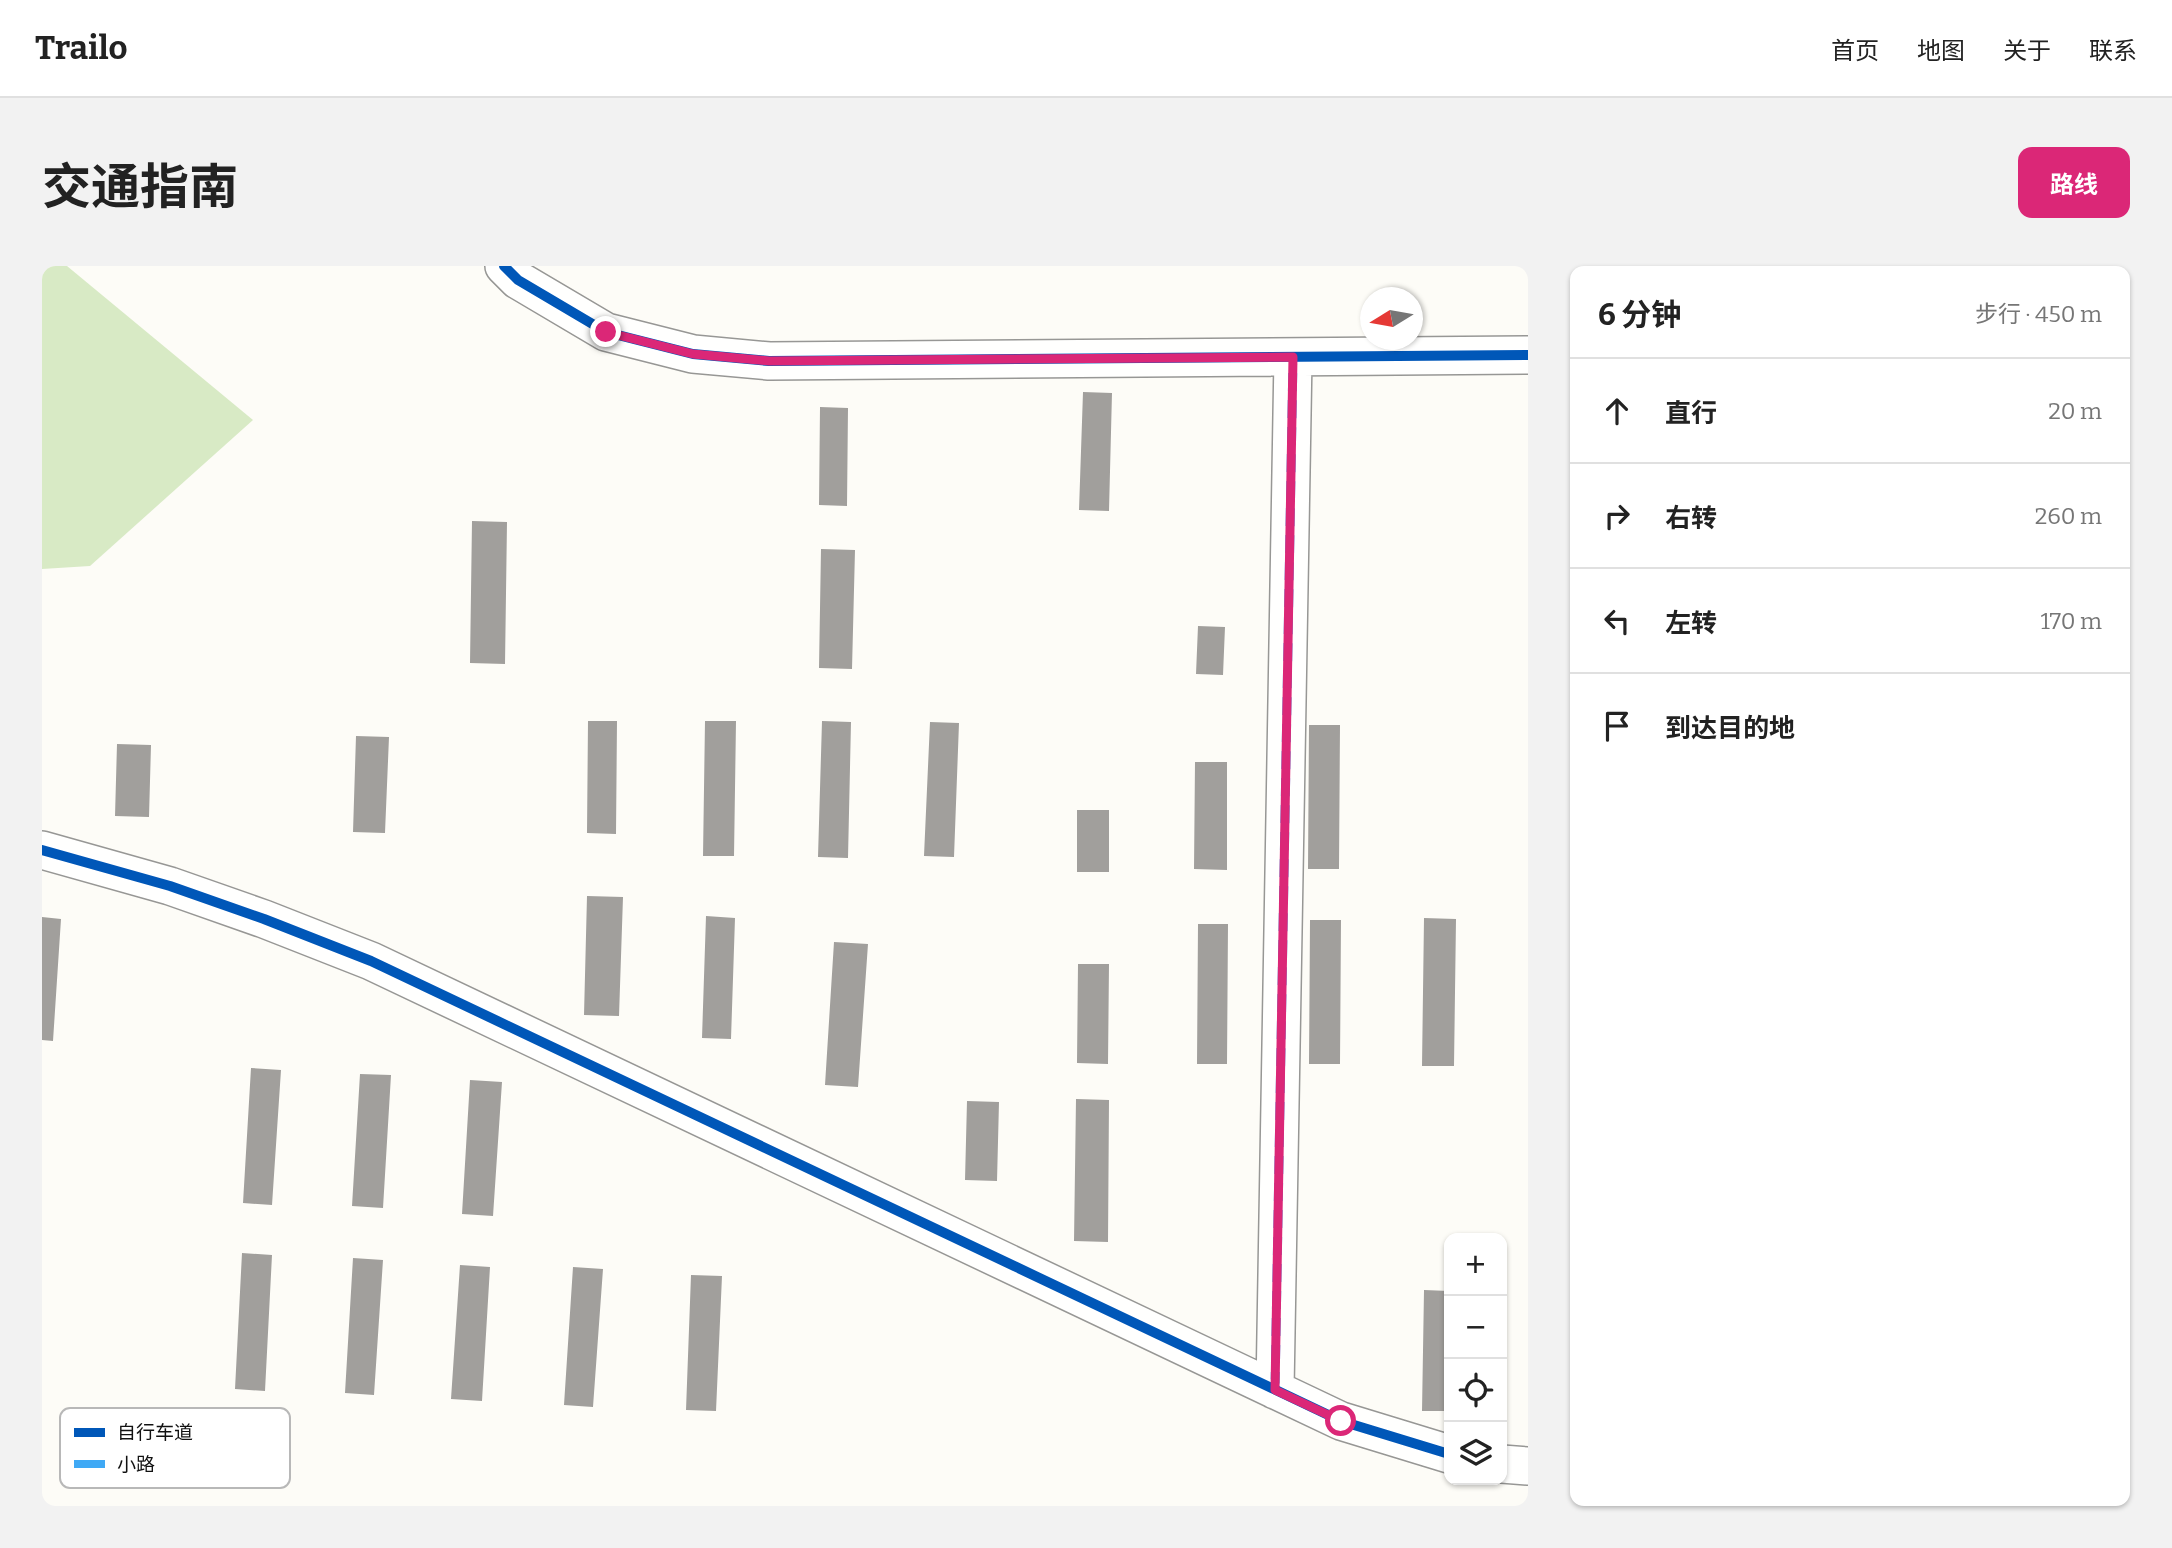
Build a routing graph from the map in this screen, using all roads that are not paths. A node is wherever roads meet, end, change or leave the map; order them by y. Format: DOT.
graph roads {
  1 [pos="503,266"];
  2 [pos="1528,355"];
  3 [pos="1293,357"];
  4 [pos="42,850"];
  5 [pos="1275,1390"];
  6 [pos="1444,1452"];
  7 [pos="1507,1464"];
  8 [pos="1528,1466"];
  1 -- 3 [label="street"];
  2 -- 3 [label="street"];
  3 -- 5 [label="street"];
  4 -- 5 [label="street"];
  5 -- 6 [label="street"];
  7 -- 8 [label="street"];
}
